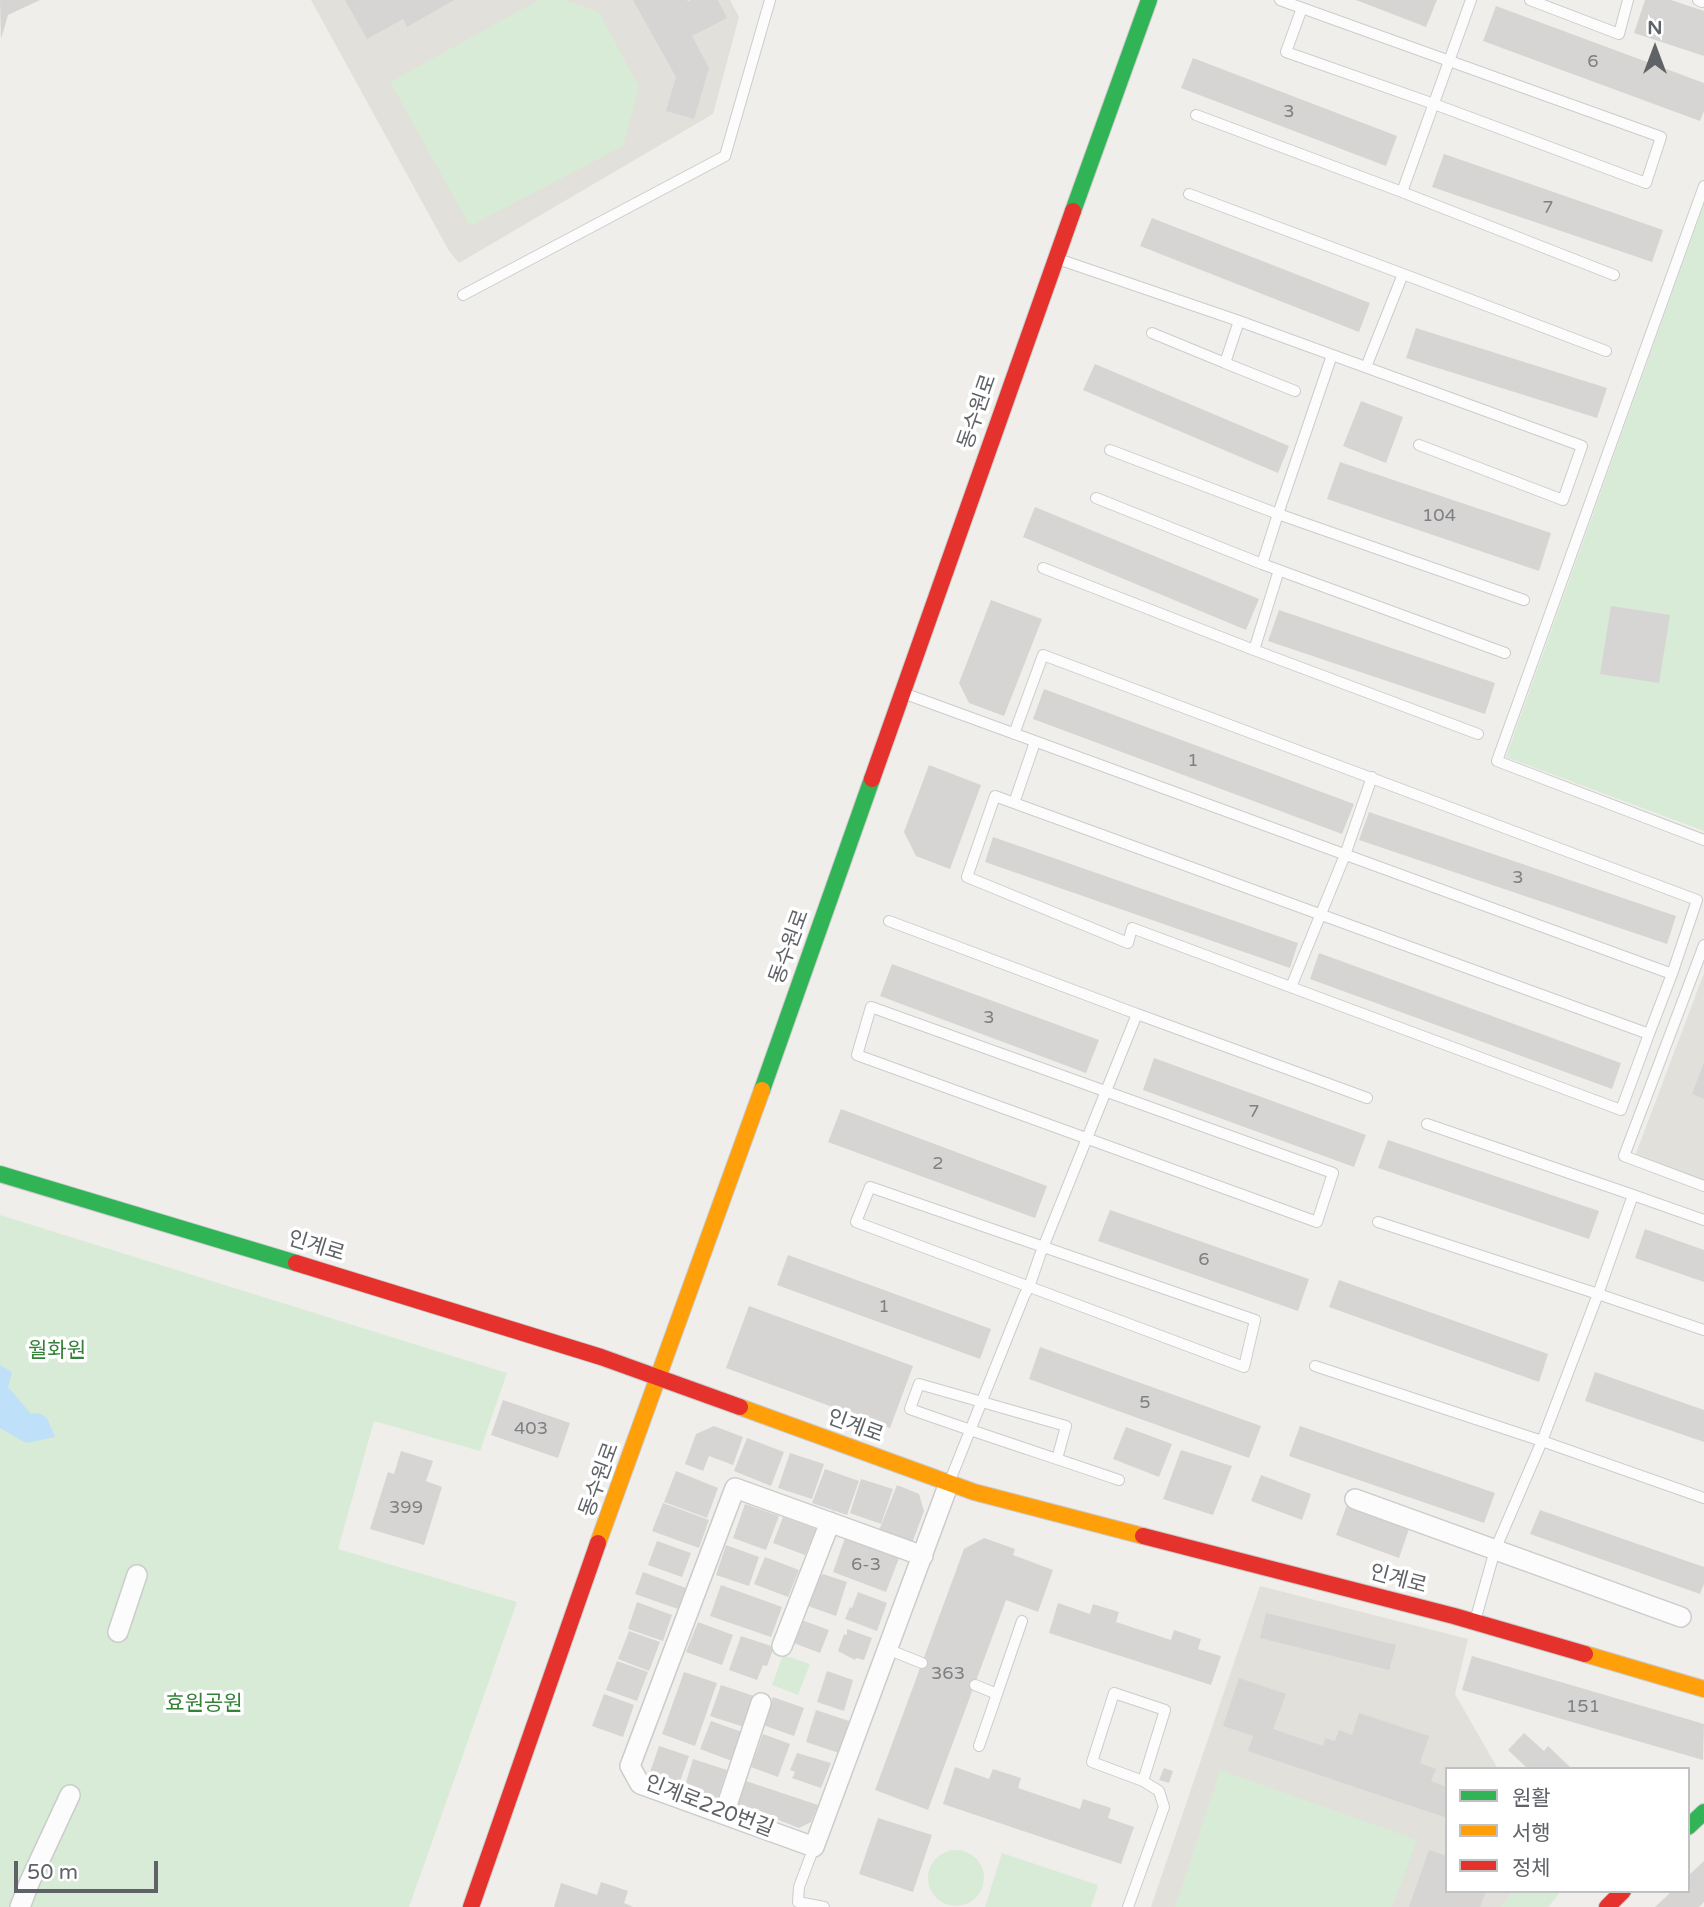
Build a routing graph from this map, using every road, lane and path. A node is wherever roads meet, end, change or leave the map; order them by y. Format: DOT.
graph roads {
  1 [pos="770,0"];
  2 [pos="1149,0"];
  3 [pos="1280,0"];
  4 [pos="1471,0"];
  5 [pos="1530,0"];
  6 [pos="1628,0"];
  7 [pos="1302,8"];
  8 [pos="1449,60"];
  9 [pos="1434,104"];
  10 [pos="1196,115"];
  11 [pos="1704,186"];
  12 [pos="1402,192"];
  13 [pos="1189,194"];
  14 [pos="1054,258"];
  15 [pos="1403,274"];
  16 [pos="1614,275"];
  17 [pos="463,295"];
  18 [pos="1239,321"];
  19 [pos="1152,334"];
  20 [pos="1606,351"];
  21 [pos="1332,355"];
  22 [pos="1225,363"];
  23 [pos="1366,367"];
  24 [pos="1295,391"];
  25 [pos="1419,445"];
  26 [pos="1110,450"];
  27 [pos="1096,498"];
  28 [pos="1278,514"];
  29 [pos="1262,564"];
  30 [pos="1043,568"];
  31 [pos="1279,570"];
  32 [pos="1524,600"];
  33 [pos="1254,650"];
  34 [pos="1505,653"];
  35 [pos="903,693"];
  36 [pos="1014,734"];
  37 [pos="1478,734"];
  38 [pos="1035,742"];
  39 [pos="1372,777"];
  40 [pos="1014,803"];
  41 [pos="1704,839"];
  42 [pos="1345,855"];
  43 [pos="1321,914"];
  44 [pos="889,921"];
  45 [pos="1704,945"];
  46 [pos="1672,974"];
  47 [pos="1291,988"];
  48 [pos="1137,1014"];
  49 [pos="1649,1034"];
  50 [pos="1107,1091"];
  51 [pos="1367,1098"];
  52 [pos="1427,1124"];
  53 [pos="1087,1138"];
  54 [pos="0,1174"];
  55 [pos="1704,1186"];
  56 [pos="1633,1195"];
  57 [pos="1704,1220"];
  58 [pos="1378,1222"];
  59 [pos="1044,1247"];
  60 [pos="1030,1287"];
  61 [pos="1598,1294"];
  62 [pos="1704,1330"];
  63 [pos="1315,1367"];
  64 [pos="660,1377"];
  65 [pos="981,1403"];
  66 [pos="970,1430"];
  67 [pos="1542,1441"];
  68 [pos="1057,1459"];
  69 [pos="1119,1479"];
  70 [pos="949,1483"];
  71 [pos="1704,1498"];
  72 [pos="1355,1499"];
  73 [pos="830,1522"];
  74 [pos="1494,1550"];
  75 [pos="923,1556"];
  76 [pos="137,1575"];
  77 [pos="1681,1617"];
  78 [pos="1022,1621"];
  79 [pos="1475,1622"];
  80 [pos="118,1632"];
  81 [pos="782,1646"];
  82 [pos="887,1649"];
  83 [pos="922,1663"];
  84 [pos="975,1685"];
  85 [pos="1704,1689"];
  86 [pos="997,1694"];
  87 [pos="761,1703"];
  88 [pos="979,1746"];
  89 [pos="1143,1781"];
  90 [pos="70,1795"];
  91 [pos="1704,1812"];
  92 [pos="724,1814"];
  93 [pos="1690,1825"];
  94 [pos="814,1847"];
  95 [pos="1621,1893"];
  96 [pos="798,1905"];
  97 [pos="20,1907"];
  98 [pos="471,1907"];
  99 [pos="824,1907"];
  100 [pos="1128,1907"];
  101 [pos="1607,1907"];
  1 -- 17 [label="lane"];
  2 -- 14 [label="main road, 동수원로"];
  3 -- 7 [label="lane"];
  4 -- 8 [label="lane"];
  5 -- 6 [label="lane"];
  7 -- 8 [label="lane"];
  7 -- 9 [label="lane"];
  8 -- 9 [label="lane"];
  8 -- 9 [label="lane"];
  9 -- 12 [label="lane"];
  10 -- 12 [label="lane"];
  11 -- 41 [label="lane"];
  12 -- 16 [label="lane"];
  13 -- 15 [label="lane"];
  14 -- 18 [label="lane"];
  14 -- 35 [label="main road, 동수원로"];
  15 -- 20 [label="lane"];
  15 -- 23 [label="lane"];
  18 -- 21 [label="lane"];
  18 -- 22 [label="lane"];
  19 -- 22 [label="lane"];
  21 -- 23 [label="lane"];
  21 -- 28 [label="lane"];
  22 -- 24 [label="lane"];
  23 -- 25 [label="lane"];
  26 -- 28 [label="lane"];
  27 -- 29 [label="lane"];
  28 -- 29 [label="lane"];
  28 -- 32 [label="lane"];
  29 -- 31 [label="lane"];
  30 -- 33 [label="lane"];
  31 -- 33 [label="lane"];
  31 -- 34 [label="lane"];
  33 -- 37 [label="lane"];
  35 -- 36 [label="lane"];
  35 -- 64 [label="main road, 동수원로"];
  36 -- 38 [label="lane"];
  36 -- 39 [label="lane"];
  38 -- 40 [label="lane"];
  38 -- 42 [label="lane"];
  39 -- 42 [label="lane"];
  39 -- 46 [label="lane"];
  40 -- 43 [label="lane"];
  40 -- 47 [label="lane"];
  42 -- 43 [label="lane"];
  42 -- 46 [label="lane"];
  43 -- 47 [label="lane"];
  43 -- 49 [label="lane"];
  44 -- 48 [label="lane"];
  45 -- 55 [label="lane"];
  46 -- 49 [label="lane"];
  47 -- 49 [label="lane"];
  48 -- 50 [label="lane"];
  48 -- 51 [label="lane"];
  50 -- 53 [label="lane"];
  50 -- 53 [label="lane"];
  50 -- 53 [label="lane"];
  52 -- 56 [label="lane"];
  53 -- 59 [label="lane"];
  54 -- 64 [label="main road, 인계로"];
  56 -- 57 [label="lane"];
  56 -- 61 [label="lane"];
  58 -- 61 [label="lane"];
  59 -- 60 [label="lane"];
  59 -- 60 [label="lane"];
  59 -- 60 [label="lane"];
  60 -- 65 [label="lane"];
  61 -- 62 [label="lane"];
  61 -- 67 [label="lane"];
  63 -- 67 [label="lane"];
  64 -- 70 [label="main road, 인계로"];
  64 -- 98 [label="main road, 동수원로"];
  65 -- 66 [label="lane"];
  65 -- 66 [label="lane"];
  65 -- 68 [label="lane"];
  66 -- 68 [label="lane"];
  66 -- 70 [label="lane"];
  67 -- 71 [label="lane"];
  67 -- 74 [label="lane"];
  68 -- 69 [label="lane"];
  70 -- 75 [label="street"];
  70 -- 79 [label="main road, 인계로"];
  72 -- 74 [label="street"];
  73 -- 75 [label="street, 인계로220번길"];
  73 -- 81 [label="street"];
  73 -- 92 [label="street, 인계로220번길"];
  74 -- 77 [label="street"];
  74 -- 79 [label="lane"];
  75 -- 82 [label="street"];
  76 -- 80 [label="street"];
  78 -- 86 [label="lane"];
  79 -- 85 [label="main road, 인계로"];
  82 -- 83 [label="lane"];
  82 -- 94 [label="street"];
  84 -- 86 [label="lane"];
  86 -- 88 [label="lane"];
  87 -- 92 [label="street"];
  89 -- 89 [label="lane"];
  89 -- 100 [label="lane"];
  90 -- 97 [label="street"];
  91 -- 93 [label="main road"];
  92 -- 94 [label="street, 인계로220번길"];
  94 -- 96 [label="lane"];
  95 -- 101 [label="main road"];
  96 -- 99 [label="lane"];
}
